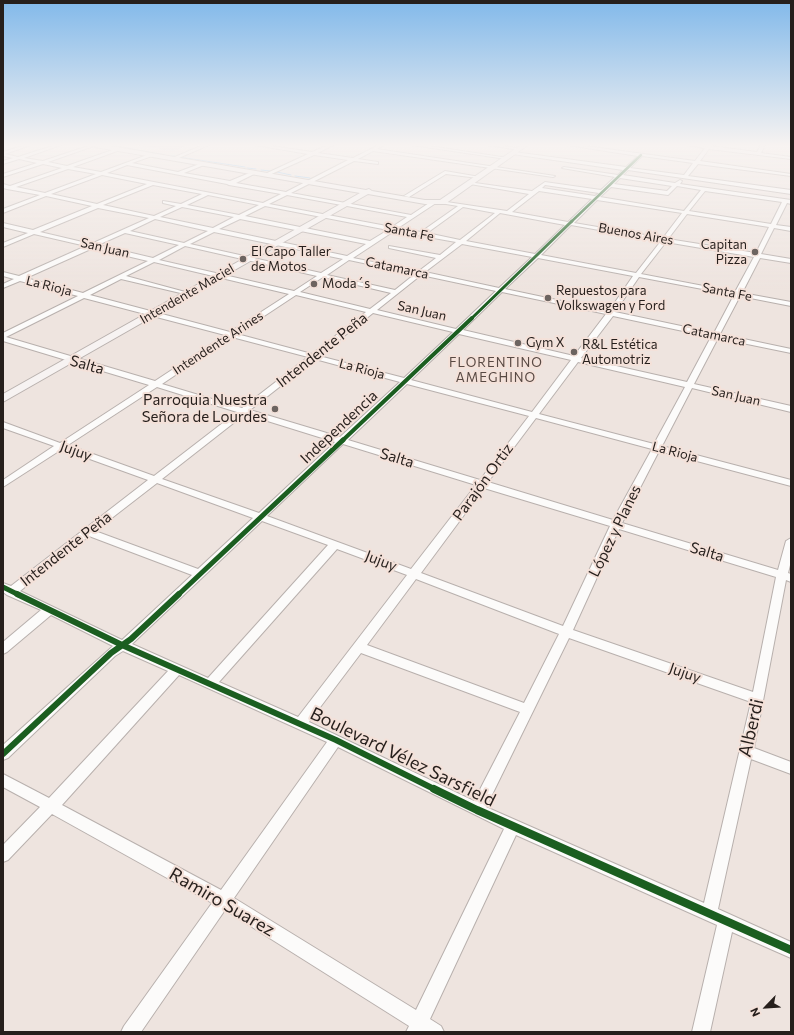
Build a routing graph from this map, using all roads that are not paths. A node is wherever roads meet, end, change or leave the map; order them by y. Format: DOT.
graph roads {
  1 [pos="36,193"];
  2 [pos="50,193"];
  3 [pos="129,193"];
  4 [pos="207,193"];
  5 [pos="209,193"];
  6 [pos="282,193"];
  7 [pos="365,193"];
  8 [pos="381,193"];
  9 [pos="386,193"];
  10 [pos="411,193"];
  11 [pos="453,193"];
  12 [pos="533,193"];
  13 [pos="566,193"];
  14 [pos="602,193"];
  15 [pos="700,193"];
  16 [pos="734,193"];
  17 [pos="286,194"];
  18 [pos="45,195"];
  19 [pos="407,196"];
  20 [pos="597,198"];
  21 [pos="788,201"];
  22 [pos="166,202"];
  23 [pos="438,202"];
  24 [pos="265,204"];
  25 [pos="344,204"];
  26 [pos="180,205"];
  27 [pos="463,205"];
  28 [pos="97,206"];
  29 [pos="3,211"];
  30 [pos="500,211"];
  31 [pos="509,212"];
  32 [pos="685,212"];
  33 [pos="324,216"];
  34 [pos="410,216"];
  35 [pos="239,217"];
  36 [pos="154,218"];
  37 [pos="570,223"];
  38 [pos="3,224"];
  39 [pos="772,226"];
  40 [pos="392,228"];
  41 [pos="791,229"];
  42 [pos="214,230"];
  43 [pos="300,230"];
  44 [pos="124,231"];
  45 [pos="34,232"];
  46 [pos="422,234"];
  47 [pos="664,239"];
  48 [pos="461,242"];
  49 [pos="276,243"];
  50 [pos="369,243"];
  51 [pos="185,244"];
  52 [pos="3,245"];
  53 [pos="92,246"];
  54 [pos="391,247"];
  55 [pos="758,255"];
  56 [pos="536,256"];
  57 [pos="441,257"];
  58 [pos="347,258"];
  59 [pos="248,259"];
  60 [pos="154,260"];
  61 [pos="791,261"];
  62 [pos="420,273"];
  63 [pos="3,274"];
  64 [pos="219,275"];
  65 [pos="321,275"];
  66 [pos="637,275"];
  67 [pos="121,277"];
  68 [pos="19,278"];
  69 [pos="3,286"];
  70 [pos="500,290"];
  71 [pos="397,292"];
  72 [pos="294,293"];
  73 [pos="187,294"];
  74 [pos="738,294"];
  75 [pos="85,295"];
  76 [pos="791,304"];
  77 [pos="372,311"];
  78 [pos="610,313"];
  79 [pos="154,314"];
  80 [pos="458,331"];
  81 [pos="231,334"];
  82 [pos="716,335"];
  83 [pos="3,338"];
  84 [pos="791,351"];
  85 [pos="314,356"];
  86 [pos="576,359"];
  87 [pos="71,360"];
  88 [pos="406,381"];
  89 [pos="155,384"];
  90 [pos="689,385"];
  91 [pos="3,399"];
  92 [pos="791,409"];
  93 [pos="243,411"];
  94 [pos="532,414"];
  95 [pos="3,425"];
  96 [pos="342,441"];
  97 [pos="62,446"];
  98 [pos="658,448"];
  99 [pos="154,480"];
  100 [pos="791,483"];
  101 [pos="3,484"];
  102 [pos="482,484"];
  103 [pos="261,517"];
  104 [pos="616,525"];
  105 [pos="87,532"];
  106 [pos="791,541"];
  107 [pos="335,544"];
  108 [pos="201,574"];
  109 [pos="414,574"];
  110 [pos="786,576"];
  111 [pos="7,590"];
  112 [pos="49,610"];
  113 [pos="566,632"];
  114 [pos="122,645"];
  115 [pos="359,647"];
  116 [pos="3,649"];
  117 [pos="177,669"];
  118 [pos="210,684"];
  119 [pos="758,699"];
  120 [pos="527,709"];
  121 [pos="300,723"];
  122 [pos="336,740"];
  123 [pos="746,751"];
  124 [pos="3,754"];
  125 [pos="791,768"];
  126 [pos="3,780"];
  127 [pos="50,807"];
  128 [pos="477,810"];
  129 [pos="512,826"];
  130 [pos="3,855"];
  131 [pos="223,900"];
  132 [pos="709,914"];
  133 [pos="726,921"];
  134 [pos="791,950"];
  135 [pos="417,1027"];
  136 [pos="130,1032"];
  137 [pos="435,1032"];
  138 [pos="702,1032"];
  1 -- 18 [label="street, Catamarca"];
  2 -- 18 [label="street"];
  3 -- 28 [label="street"];
  4 -- 26 [label="street"];
  5 -- 24 [label="street, Santa Fe"];
  6 -- 17 [label="street"];
  7 -- 25 [label="main road, Intendente Maciel"];
  8 -- 23 [label="main road, Buenos Aires"];
  9 -- 19 [label="main road, Buenos Aires"];
  10 -- 19 [label="street"];
  11 -- 23 [label="main road"];
  12 -- 31 [label="street"];
  13 -- 20 [label="street"];
  14 -- 20 [label="street, Independencia"];
  15 -- 32 [label="street, Parajón Ortiz"];
  16 -- 21 [label="street"];
  17 -- 24 [label="street"];
  17 -- 25 [label="street"];
  18 -- 28 [label="street, Catamarca"];
  18 -- 29 [label="street"];
  19 -- 23 [label="main road, Buenos Aires"];
  20 -- 32 [label="street"];
  20 -- 37 [label="street, Independencia"];
  21 -- 39 [label="street, López y Planes"];
  22 -- 26 [label="street"];
  23 -- 27 [label="street, Buenos Aires"];
  23 -- 34 [label="street, Intendente Arines"];
  24 -- 33 [label="street, Santa Fe"];
  24 -- 35 [label="street"];
  25 -- 33 [label="main road, Intendente Maciel"];
  25 -- 34 [label="street"];
  26 -- 35 [label="street"];
  26 -- 36 [label="street"];
  27 -- 30 [label="street, Buenos Aires"];
  27 -- 46 [label="street"];
  28 -- 36 [label="street, Catamarca"];
  28 -- 45 [label="street"];
  30 -- 31 [label="street, Buenos Aires"];
  30 -- 48 [label="street, Intendente Peña"];
  31 -- 37 [label="street, Buenos Aires"];
  32 -- 39 [label="street"];
  32 -- 47 [label="street, Parajón Ortiz"];
  33 -- 40 [label="street, Santa Fe"];
  33 -- 43 [label="main road, Intendente Maciel"];
  34 -- 40 [label="street, Intendente Arines"];
  35 -- 42 [label="street"];
  35 -- 43 [label="street"];
  36 -- 42 [label="street, Catamarca"];
  36 -- 44 [label="street"];
  37 -- 47 [label="street, Buenos Aires"];
  37 -- 56 [label="street, Independencia"];
  38 -- 45 [label="street, San Juan"];
  39 -- 41 [label="street"];
  39 -- 55 [label="street, López y Planes"];
  40 -- 46 [label="street, Santa Fe"];
  40 -- 50 [label="street, Intendente Arines"];
  42 -- 49 [label="street, Catamarca"];
  42 -- 51 [label="street"];
  43 -- 49 [label="main road, Intendente Maciel"];
  43 -- 50 [label="street"];
  44 -- 51 [label="street"];
  44 -- 53 [label="street"];
  45 -- 52 [label="street"];
  45 -- 53 [label="street, San Juan"];
  46 -- 48 [label="street, Santa Fe"];
  47 -- 55 [label="street, Buenos Aires"];
  47 -- 66 [label="street, Parajón Ortiz"];
  48 -- 56 [label="street, Santa Fe"];
  48 -- 57 [label="street, Intendente Peña"];
  49 -- 58 [label="street, Catamarca"];
  49 -- 59 [label="main road, Intendente Maciel"];
  50 -- 58 [label="street, Intendente Arines"];
  51 -- 59 [label="street"];
  51 -- 60 [label="street"];
  53 -- 60 [label="street, San Juan"];
  53 -- 68 [label="street"];
  54 -- 57 [label="street"];
  55 -- 61 [label="street, Buenos Aires"];
  55 -- 74 [label="street, López y Planes"];
  56 -- 66 [label="street, Santa Fe"];
  56 -- 70 [label="street, Independencia"];
  57 -- 62 [label="street, Intendente Peña"];
  58 -- 62 [label="street, Catamarca"];
  58 -- 65 [label="street, Intendente Arines"];
  59 -- 64 [label="main road, Intendente Maciel"];
  59 -- 65 [label="street"];
  60 -- 64 [label="street, San Juan"];
  60 -- 67 [label="street"];
  62 -- 70 [label="street, Catamarca"];
  62 -- 71 [label="street, Intendente Peña"];
  63 -- 68 [label="street, La Rioja"];
  64 -- 72 [label="street, San Juan"];
  64 -- 73 [label="main road, Intendente Maciel"];
  65 -- 71 [label="street"];
  65 -- 72 [label="street, Intendente Arines"];
  66 -- 74 [label="street, Santa Fe"];
  66 -- 78 [label="street, Parajón Ortiz"];
  67 -- 73 [label="street"];
  67 -- 75 [label="street"];
  68 -- 69 [label="street"];
  68 -- 75 [label="street, La Rioja"];
  70 -- 78 [label="street, Catamarca"];
  70 -- 80 [label="street, Independencia"];
  71 -- 77 [label="street, Intendente Peña"];
  72 -- 77 [label="street, San Juan"];
  72 -- 81 [label="street, Intendente Arines"];
  73 -- 79 [label="main road, Intendente Maciel"];
  74 -- 76 [label="street, Santa Fe"];
  74 -- 82 [label="street, López y Planes"];
  75 -- 79 [label="street, La Rioja"];
  75 -- 83 [label="street"];
  77 -- 80 [label="street, San Juan"];
  77 -- 85 [label="street, Intendente Peña"];
  78 -- 82 [label="street, Catamarca"];
  78 -- 86 [label="street, Parajón Ortiz"];
  79 -- 81 [label="street, La Rioja"];
  79 -- 87 [label="main road, Intendente Maciel"];
  80 -- 86 [label="street, San Juan"];
  80 -- 88 [label="street, Independencia"];
  81 -- 85 [label="street, La Rioja"];
  81 -- 89 [label="street, Intendente Arines"];
  82 -- 84 [label="street, Catamarca"];
  82 -- 90 [label="street, López y Planes"];
  83 -- 87 [label="street, Salta"];
  85 -- 88 [label="street, La Rioja"];
  85 -- 93 [label="street, Intendente Peña"];
  86 -- 90 [label="street, San Juan"];
  86 -- 94 [label="street, Parajón Ortiz"];
  87 -- 89 [label="street, Salta"];
  87 -- 91 [label="main road, Intendente Maciel"];
  88 -- 94 [label="street, La Rioja"];
  88 -- 96 [label="street, Independencia"];
  89 -- 93 [label="street, Salta"];
  89 -- 97 [label="street, Intendente Arines"];
  90 -- 92 [label="street, San Juan"];
  90 -- 98 [label="street, López y Planes"];
  93 -- 96 [label="street, Salta"];
  93 -- 99 [label="street, Intendente Peña"];
  94 -- 98 [label="street, La Rioja"];
  94 -- 102 [label="street, Parajón Ortiz"];
  95 -- 97 [label="street, Jujuy"];
  96 -- 102 [label="street, Salta"];
  96 -- 103 [label="street, Independencia"];
  97 -- 99 [label="street, Jujuy"];
  97 -- 101 [label="street, Intendente Arines"];
  98 -- 100 [label="street, La Rioja"];
  98 -- 104 [label="street, López y Planes"];
  99 -- 103 [label="street, Jujuy"];
  99 -- 105 [label="street, Intendente Peña"];
  102 -- 104 [label="street, Salta"];
  102 -- 109 [label="street, Parajón Ortiz"];
  103 -- 107 [label="street, Jujuy"];
  103 -- 108 [label="street, Independencia"];
  104 -- 110 [label="street, Salta"];
  104 -- 113 [label="street, López y Planes"];
  105 -- 108 [label="street"];
  105 -- 111 [label="street, Intendente Peña"];
  106 -- 110 [label="street, Alberdi"];
  107 -- 109 [label="street, Jujuy"];
  107 -- 118 [label="street"];
  108 -- 114 [label="street, Independencia"];
  109 -- 113 [label="street, Jujuy"];
  109 -- 115 [label="street, Parajón Ortiz"];
  110 -- 119 [label="street, Alberdi"];
  111 -- 112 [label="street, Boulevard Vélez Sarsfield"];
  112 -- 114 [label="street, Boulevard Vélez Sarsfield"];
  112 -- 116 [label="street"];
  113 -- 119 [label="street, Jujuy"];
  113 -- 120 [label="street, López y Planes"];
  114 -- 117 [label="street, Boulevard Vélez Sarsfield"];
  114 -- 124 [label="street, Independencia"];
  115 -- 120 [label="street"];
  115 -- 121 [label="street, Parajón Ortiz"];
  117 -- 118 [label="street, Boulevard Vélez Sarsfield"];
  117 -- 127 [label="street"];
  118 -- 121 [label="street, Boulevard Vélez Sarsfield"];
  119 -- 123 [label="street, Alberdi"];
  120 -- 128 [label="street, López y Planes"];
  121 -- 122 [label="street, Boulevard Vélez Sarsfield"];
  122 -- 128 [label="street, Boulevard Vélez Sarsfield"];
  122 -- 131 [label="street"];
  123 -- 125 [label="street"];
  123 -- 132 [label="street, Alberdi"];
  126 -- 127 [label="street, Ramiro Suarez"];
  127 -- 130 [label="street"];
  127 -- 131 [label="street, Ramiro Suarez"];
  128 -- 129 [label="street, Boulevard Vélez Sarsfield"];
  129 -- 132 [label="street, Boulevard Vélez Sarsfield"];
  129 -- 135 [label="street"];
  131 -- 135 [label="street, Ramiro Suarez"];
  131 -- 136 [label="street"];
  132 -- 133 [label="street, Boulevard Vélez Sarsfield"];
  133 -- 134 [label="street, Boulevard Vélez Sarsfield"];
  133 -- 138 [label="street"];
  135 -- 137 [label="street, Ramiro Suarez"];
}
